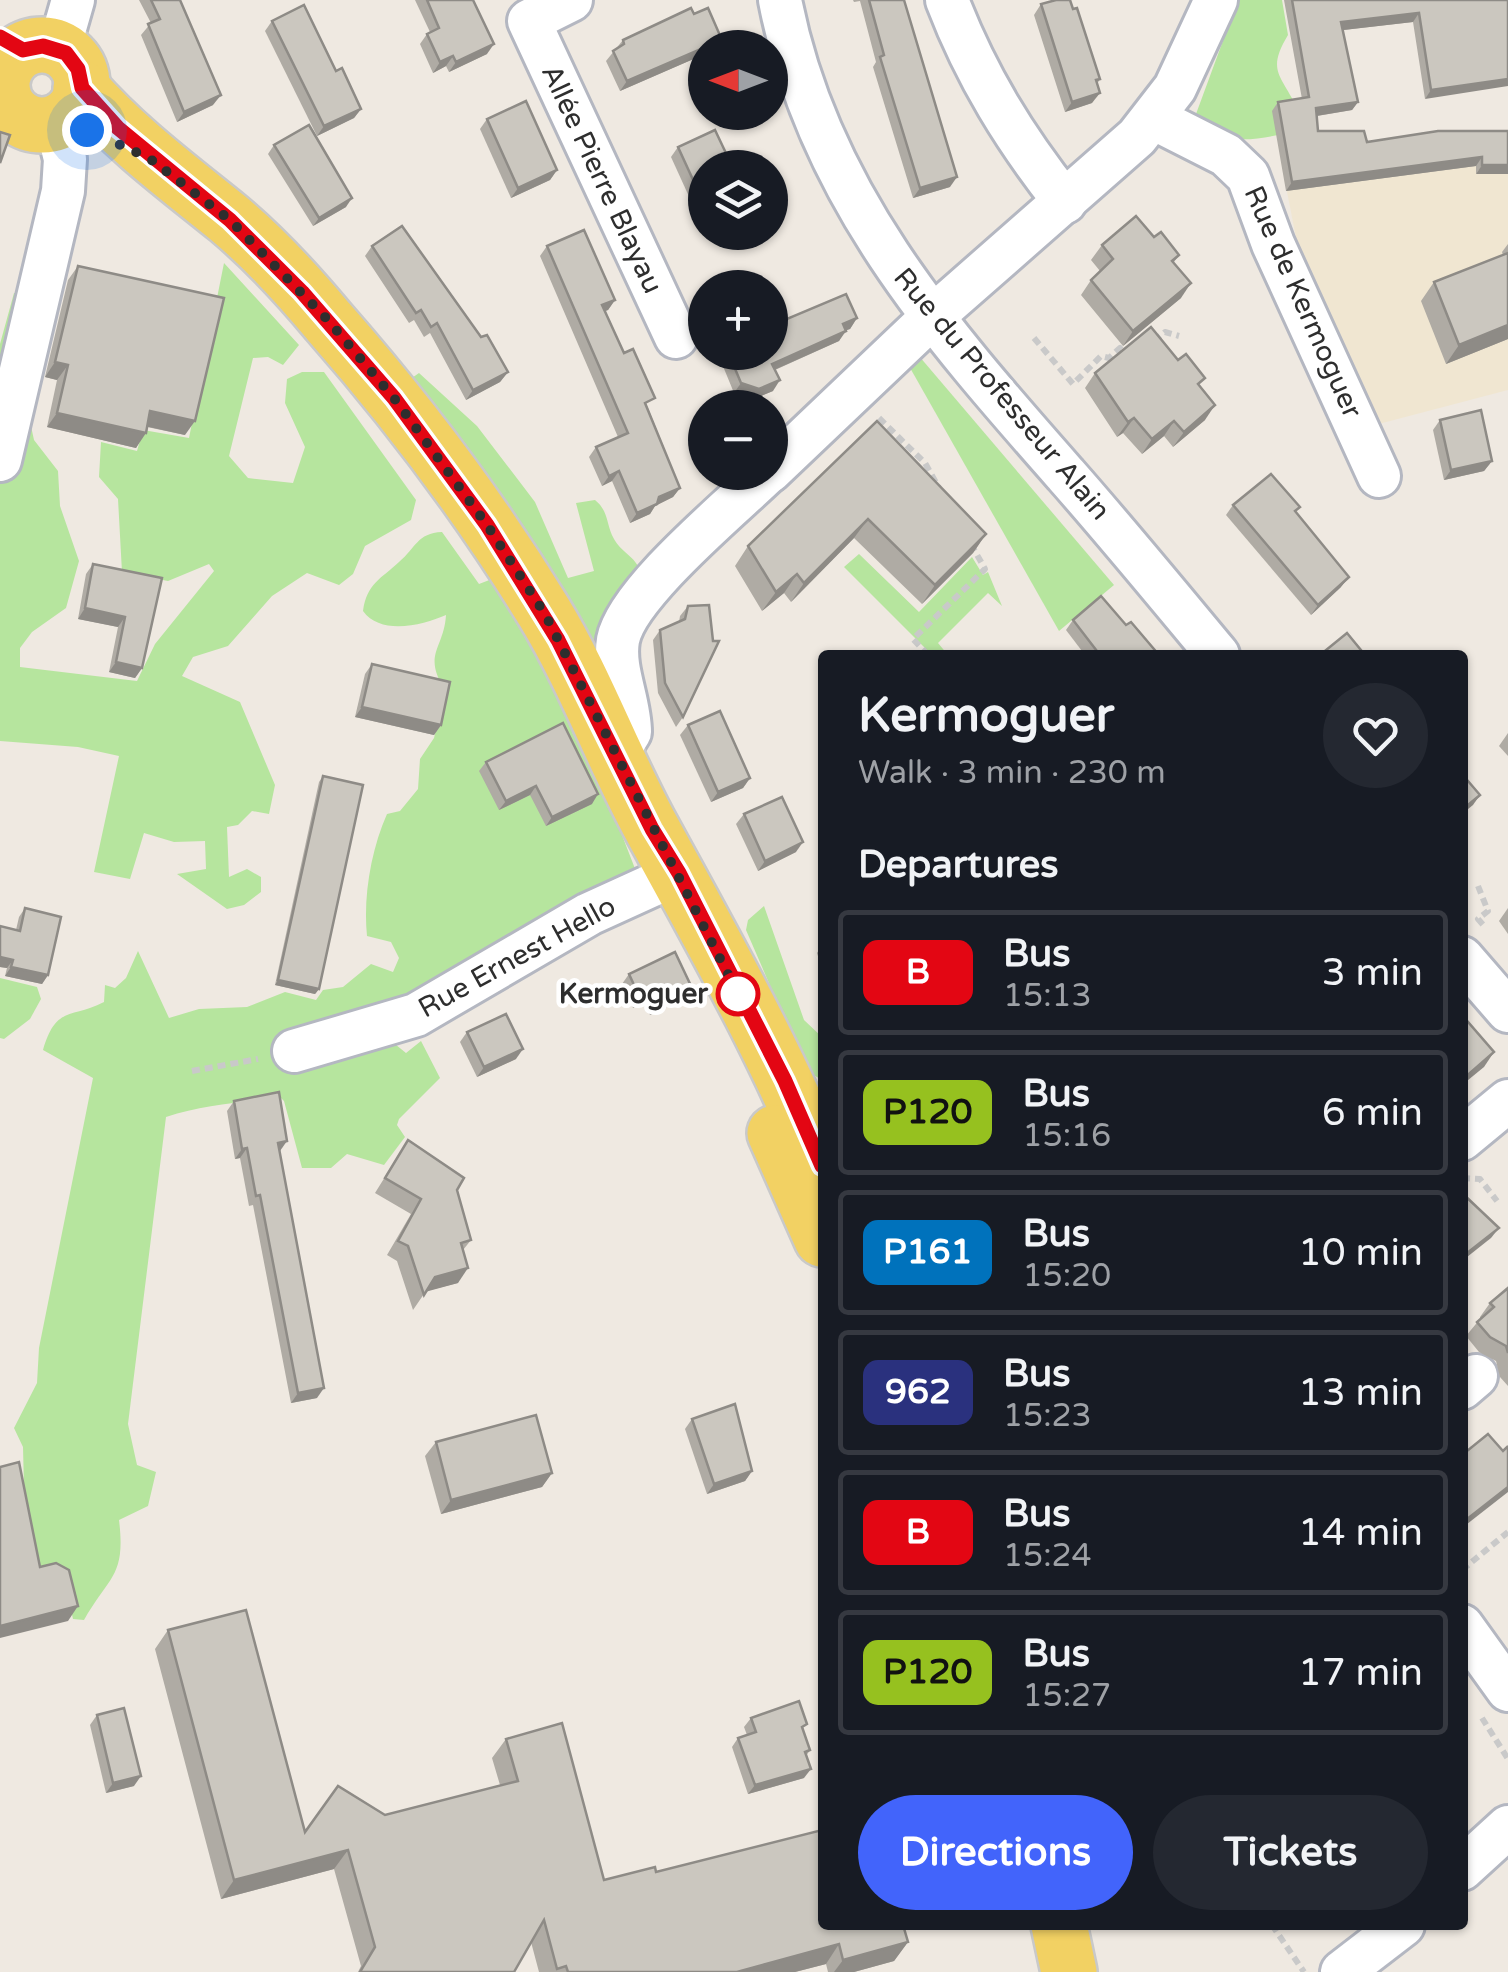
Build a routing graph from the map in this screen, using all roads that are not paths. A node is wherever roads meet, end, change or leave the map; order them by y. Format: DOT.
graph roads {
  1 [pos="571,0"];
  2 [pos="780,0"];
  3 [pos="947,0"];
  4 [pos="1216,0"];
  5 [pos="525,10"];
  6 [pos="40,72"];
  7 [pos="1153,118"];
  8 [pos="1065,202"];
  9 [pos="932,316"];
  10 [pos="676,337"];
  11 [pos="788,454"];
  12 [pos="0,460"];
  13 [pos="1380,476"];
  14 [pos="751,490"];
  15 [pos="1214,650"];
  16 [pos="616,754"];
  17 [pos="666,860"];
  18 [pos="1475,945"];
  19 [pos="1508,1011"];
  20 [pos="294,1051"];
  21 [pos="1508,1101"];
  22 [pos="1468,1134"];
  23 [pos="807,1138"];
  24 [pos="818,1212"];
  25 [pos="1468,1641"];
  26 [pos="1490,1696"];
  27 [pos="1508,1827"];
  28 [pos="1468,1864"];
  29 [pos="1060,1930"];
  30 [pos="1397,1930"];
  31 [pos="1069,1972"];
  32 [pos="1342,1972"];
  1 -- 5 [label="street, Allée Pierre Blayau"];
  2 -- 9 [label="street, Rue du Professeur Alain"];
  3 -- 8 [label="street"];
  4 -- 7 [label="street"];
  5 -- 10 [label="street, Allée Pierre Blayau"];
  6 -- 12 [label="street"];
  6 -- 16 [label="main road"];
  7 -- 8 [label="street"];
  7 -- 13 [label="street, Rue de Kermoguer"];
  8 -- 9 [label="street"];
  9 -- 11 [label="street"];
  9 -- 15 [label="street, Rue du Professeur Alain"];
  14 -- 16 [label="street"];
  16 -- 17 [label="main road"];
  17 -- 20 [label="street, Rue Ernest Hello"];
  17 -- 23 [label="main road"];
  18 -- 19 [label="street"];
  21 -- 22 [label="street"];
  23 -- 24 [label="main road"];
  25 -- 26 [label="street"];
  27 -- 28 [label="street"];
  29 -- 31 [label="main road"];
  30 -- 32 [label="street"];
}
